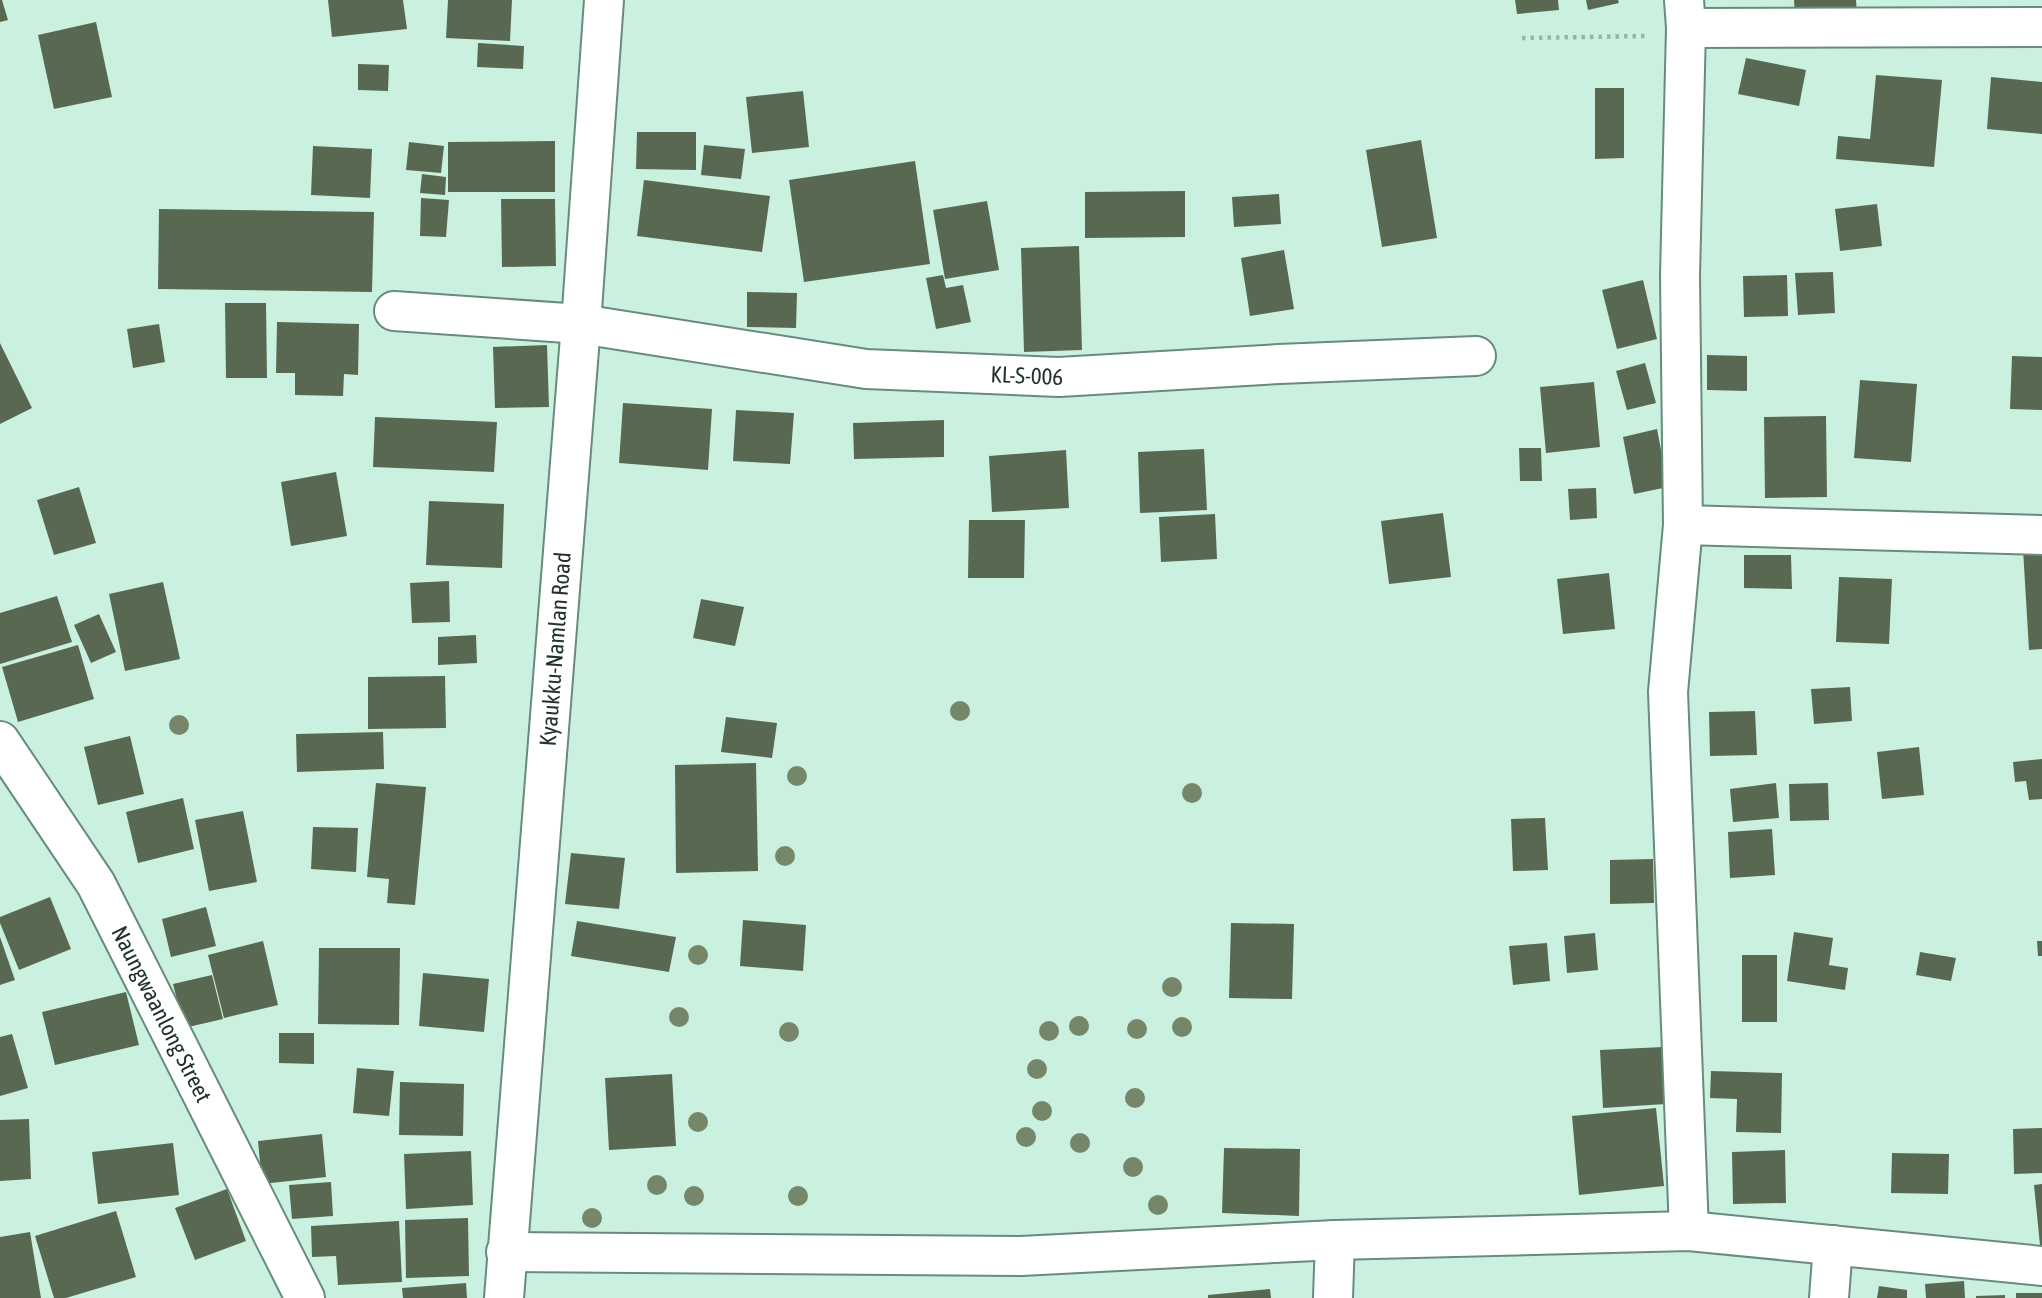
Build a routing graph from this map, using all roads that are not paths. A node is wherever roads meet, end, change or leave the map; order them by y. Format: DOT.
graph roads {
  1 [pos="604,0"];
  2 [pos="1686,21"];
  3 [pos="2042,27"];
  4 [pos="394,311"];
  5 [pos="581,324"];
  6 [pos="1476,356"];
  7 [pos="1683,525"];
  8 [pos="2042,535"];
  9 [pos="0,741"];
  10 [pos="1689,1231"];
  11 [pos="1335,1240"];
  12 [pos="1833,1245"];
  13 [pos="506,1252"];
  14 [pos="2042,1266"];
  15 [pos="305,1298"];
  16 [pos="504,1298"];
  17 [pos="1333,1298"];
  18 [pos="1829,1298"];
  1 -- 5 [label="street, Kyaukku-Namlan Road"];
  2 -- 3 [label="street"];
  2 -- 7 [label="street"];
  4 -- 5 [label="street, KL-S-006"];
  5 -- 6 [label="street, KL-S-006"];
  5 -- 13 [label="street, Kyaukku-Namlan Road"];
  7 -- 8 [label="street"];
  7 -- 10 [label="street"];
  9 -- 15 [label="street, Naungwaanlong Street"];
  10 -- 11 [label="street"];
  10 -- 12 [label="street"];
  11 -- 13 [label="street"];
  11 -- 17 [label="street"];
  12 -- 14 [label="street"];
  12 -- 18 [label="street"];
  13 -- 16 [label="street, Kyaukku-Namlan Road"];
}
